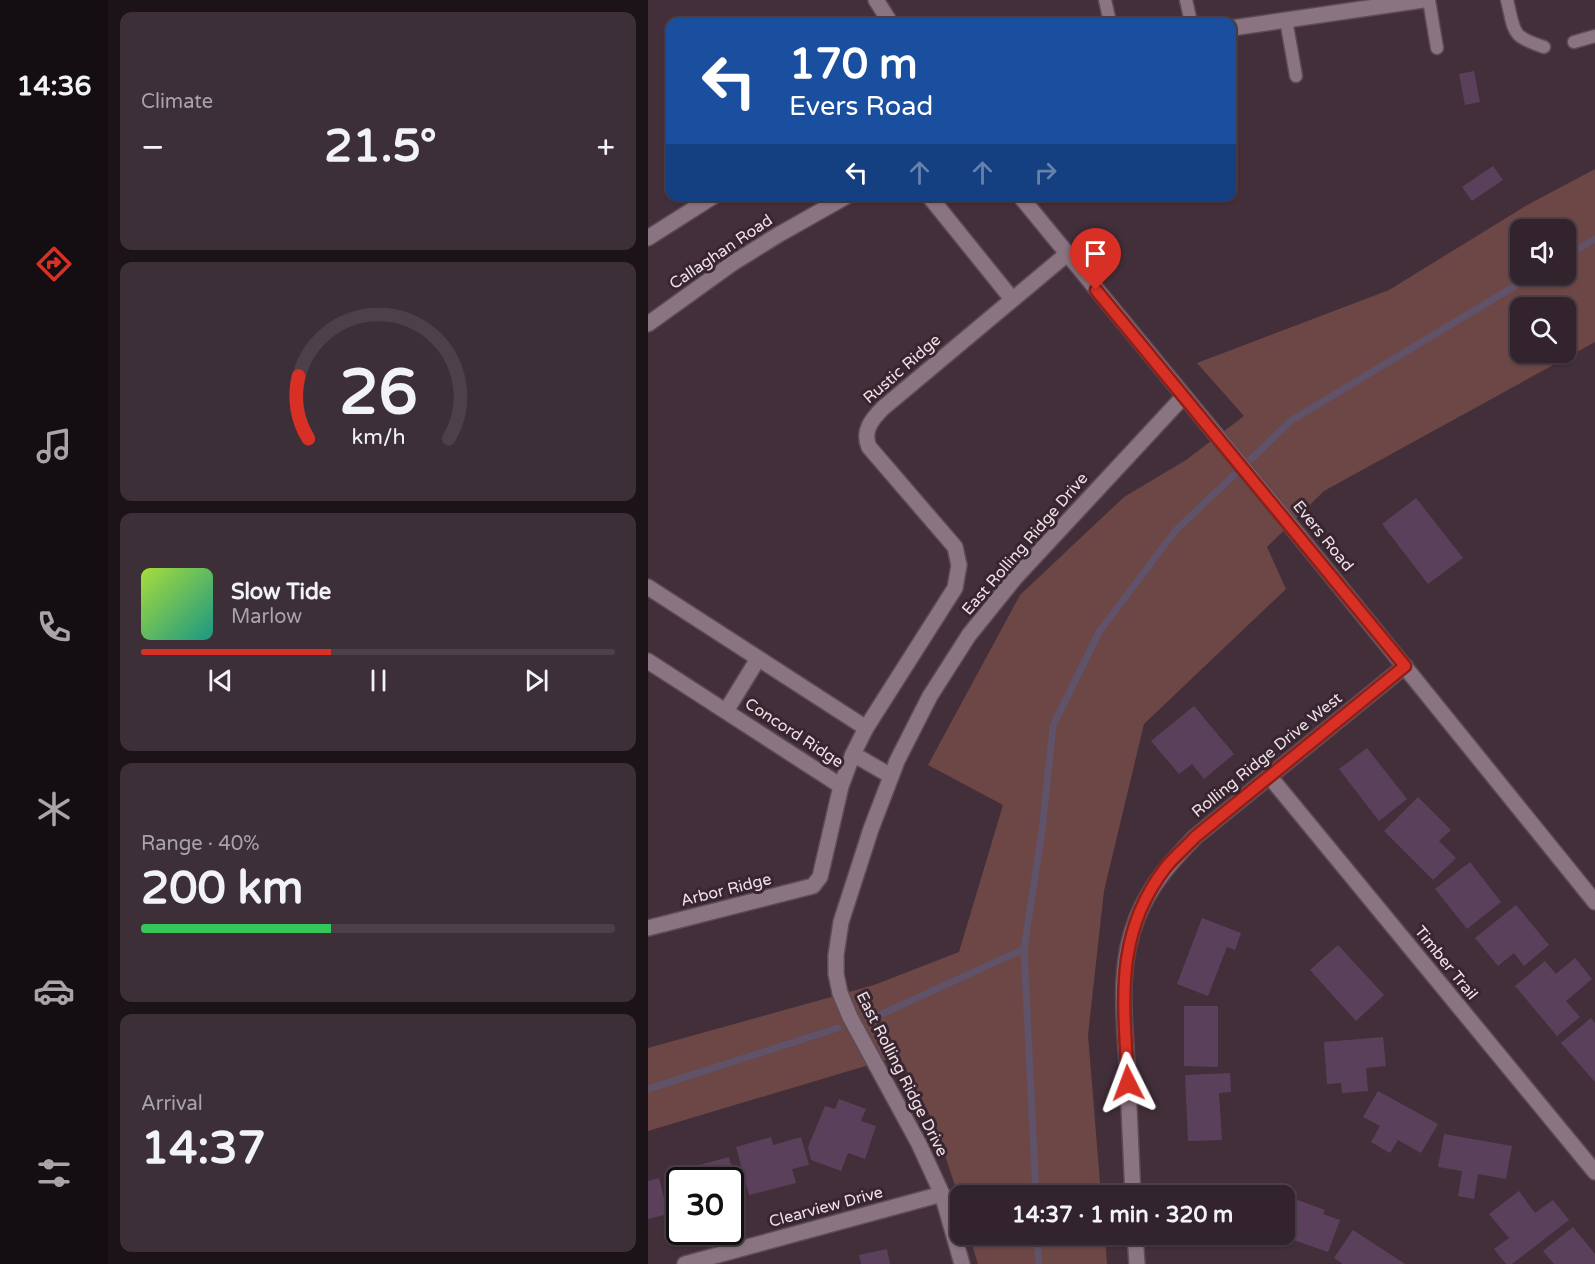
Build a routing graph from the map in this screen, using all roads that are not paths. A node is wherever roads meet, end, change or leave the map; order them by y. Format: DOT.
graph roads {
  1 [pos="876,0"];
  2 [pos="1105,0"];
  3 [pos="1186,0"];
  4 [pos="1423,0"];
  5 [pos="1429,0"];
  6 [pos="1507,0"];
  7 [pos="887,18"];
  8 [pos="1109,18"];
  9 [pos="1190,18"];
  10 [pos="1286,20"];
  11 [pos="1236,27"];
  12 [pos="1595,36"];
  13 [pos="1574,42"];
  14 [pos="1544,47"];
  15 [pos="1437,48"];
  16 [pos="1296,76"];
  17 [pos="706,201"];
  18 [pos="838,201"];
  19 [pos="933,201"];
  20 [pos="1024,201"];
  21 [pos="648,238"];
  22 [pos="1067,254"];
  23 [pos="1012,299"];
  24 [pos="648,324"];
  25 [pos="1184,396"];
  26 [pos="959,565"];
  27 [pos="648,587"];
  28 [pos="758,659"];
  29 [pos="648,661"];
  30 [pos="1405,666"];
  31 [pos="726,711"];
  32 [pos="866,728"];
  33 [pos="853,754"];
  34 [pos="891,776"];
  35 [pos="1270,777"];
  36 [pos="841,786"];
  37 [pos="813,886"];
  38 [pos="1595,902"];
  39 [pos="648,928"];
  40 [pos="1595,1172"];
  41 [pos="1133,1185"];
  42 [pos="942,1194"];
  43 [pos="1136,1245"];
  44 [pos="685,1264"];
  45 [pos="962,1264"];
  46 [pos="1137,1264"];
  1 -- 7 [label="street"];
  2 -- 8 [label="lane"];
  3 -- 9 [label="lane"];
  4 -- 10 [label="street"];
  5 -- 15 [label="lane"];
  6 -- 14 [label="lane"];
  10 -- 11 [label="street"];
  10 -- 16 [label="lane"];
  12 -- 13 [label="lane"];
  17 -- 21 [label="street"];
  18 -- 24 [label="street, Callaghan Road"];
  19 -- 23 [label="street"];
  20 -- 22 [label="street, Evers Road"];
  22 -- 23 [label="street, Rustic Ridge"];
  22 -- 25 [label="street, Evers Road"];
  23 -- 26 [label="street, Rustic Ridge"];
  25 -- 30 [label="street, Evers Road"];
  25 -- 34 [label="street, East Rolling Ridge Drive"];
  26 -- 32 [label="street, East Rolling Ridge Drive"];
  27 -- 28 [label="street"];
  28 -- 31 [label="street, Concord Ridge"];
  28 -- 32 [label="street"];
  29 -- 31 [label="street, Concord Ridge"];
  30 -- 35 [label="street, Rolling Ridge Drive West"];
  30 -- 38 [label="street, Evers Road"];
  31 -- 36 [label="street, Concord Ridge"];
  32 -- 33 [label="street, East Rolling Ridge Drive"];
  33 -- 34 [label="street, Concord Ridge"];
  33 -- 36 [label="street, East Rolling Ridge Drive"];
  34 -- 42 [label="street, East Rolling Ridge Drive"];
  35 -- 40 [label="street, Timber Trail"];
  35 -- 41 [label="street, Rolling Ridge Drive West"];
  36 -- 37 [label="street, East Rolling Ridge Drive"];
  37 -- 39 [label="street, Arbor Ridge"];
  42 -- 44 [label="street, Clearview Drive"];
  42 -- 45 [label="street, East Rolling Ridge Drive"];
  43 -- 46 [label="street"];
}
